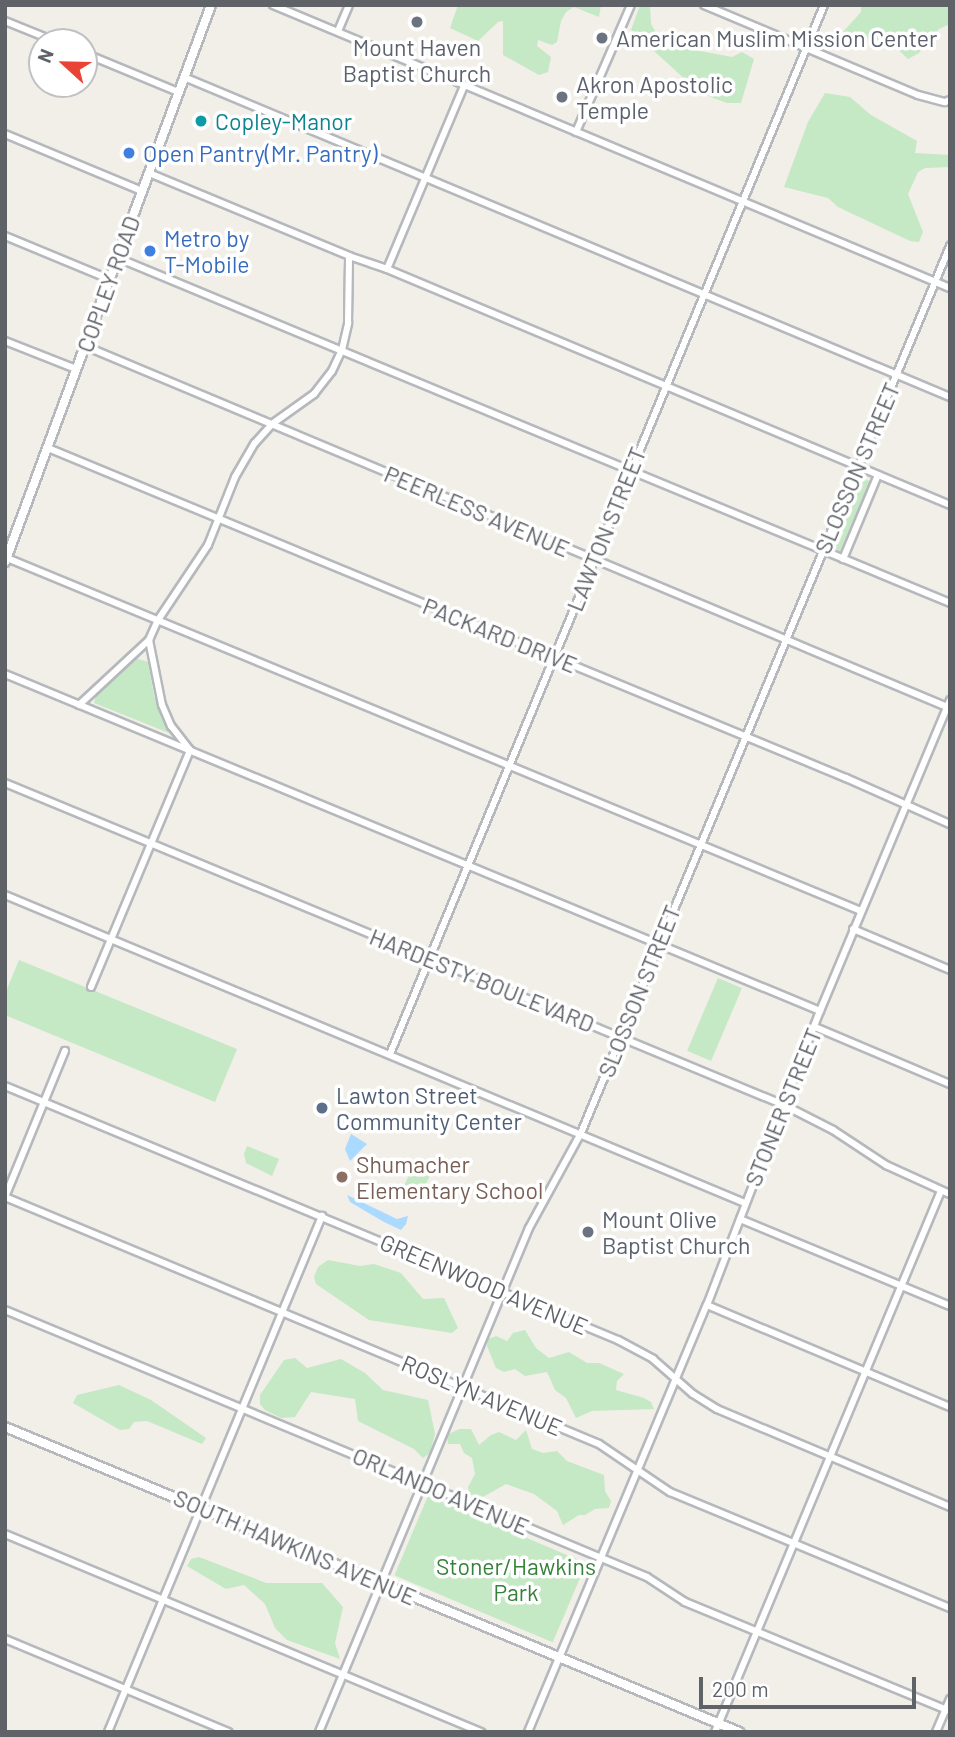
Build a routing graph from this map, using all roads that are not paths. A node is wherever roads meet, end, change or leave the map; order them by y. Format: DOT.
graph roads {
  1 [pos="211,5"];
  2 [pos="273,5"];
  3 [pos="349,5"];
  4 [pos="631,5"];
  5 [pos="704,5"];
  6 [pos="824,5"];
  7 [pos="5,21"];
  8 [pos="28,30"];
  9 [pos="338,31"];
  10 [pos="806,48"];
  11 [pos="98,59"];
  12 [pos="184,77"];
  13 [pos="464,86"];
  14 [pos="178,92"];
  15 [pos="948,102"];
  16 [pos="576,132"];
  17 [pos="5,134"];
  18 [pos="149,173"];
  19 [pos="426,178"];
  20 [pos="142,191"];
  21 [pos="741,202"];
  22 [pos="5,236"];
  23 [pos="950,246"];
  24 [pos="349,256"];
  25 [pos="118,258"];
  26 [pos="387,269"];
  27 [pos="109,279"];
  28 [pos="935,282"];
  29 [pos="950,288"];
  30 [pos="703,294"];
  31 [pos="5,341"];
  32 [pos="85,346"];
  33 [pos="342,351"];
  34 [pos="76,369"];
  35 [pos="896,374"];
  36 [pos="666,385"];
  37 [pos="950,397"];
  38 [pos="272,424"];
  39 [pos="48,448"];
  40 [pos="857,466"];
  41 [pos="630,471"];
  42 [pos="878,475"];
  43 [pos="950,505"];
  44 [pos="220,519"];
  45 [pos="822,551"];
  46 [pos="843,559"];
  47 [pos="6,560"];
  48 [pos="593,560"];
  49 [pos="950,603"];
  50 [pos="158,621"];
  51 [pos="149,640"];
  52 [pos="785,640"];
  53 [pos="554,657"];
  54 [pos="5,674"];
  55 [pos="948,703"];
  56 [pos="79,705"];
  57 [pos="946,718"];
  58 [pos="745,736"];
  59 [pos="190,750"];
  60 [pos="509,765"];
  61 [pos="5,783"];
  62 [pos="907,803"];
  63 [pos="950,824"];
  64 [pos="152,843"];
  65 [pos="700,845"];
  66 [pos="468,865"];
  67 [pos="5,895"];
  68 [pos="861,911"];
  69 [pos="853,929"];
  70 [pos="111,939"];
  71 [pos="659,944"];
  72 [pos="429,958"];
  73 [pos="950,970"];
  74 [pos="91,987"];
  75 [pos="820,1011"];
  76 [pos="815,1027"];
  77 [pos="620,1037"];
  78 [pos="65,1051"];
  79 [pos="390,1054"];
  80 [pos="950,1084"];
  81 [pos="5,1086"];
  82 [pos="44,1101"];
  83 [pos="784,1105"];
  84 [pos="581,1133"];
  85 [pos="941,1191"];
  86 [pos="950,1194"];
  87 [pos="5,1197"];
  88 [pos="745,1203"];
  89 [pos="322,1216"];
  90 [pos="740,1219"];
  91 [pos="902,1285"];
  92 [pos="503,1292"];
  93 [pos="707,1305"];
  94 [pos="950,1306"];
  95 [pos="5,1310"];
  96 [pos="282,1312"];
  97 [pos="866,1372"];
  98 [pos="675,1378"];
  99 [pos="463,1388"];
  100 [pos="950,1406"];
  101 [pos="242,1409"];
  102 [pos="5,1427"];
  103 [pos="831,1457"];
  104 [pos="637,1469"];
  105 [pos="423,1484"];
  106 [pos="950,1507"];
  107 [pos="200,1508"];
  108 [pos="5,1534"];
  109 [pos="795,1544"];
  110 [pos="600,1557"];
  111 [pos="382,1583"];
  112 [pos="163,1599"];
  113 [pos="950,1608"];
  114 [pos="757,1632"];
  115 [pos="5,1639"];
  116 [pos="559,1656"];
  117 [pos="343,1674"];
  118 [pos="126,1689"];
  119 [pos="950,1699"];
  120 [pos="948,1711"];
  121 [pos="717,1728"];
  122 [pos="108,1732"];
  123 [pos="228,1732"];
  124 [pos="319,1732"];
  125 [pos="481,1732"];
  126 [pos="528,1732"];
  127 [pos="739,1732"];
  128 [pos="936,1732"];
  1 -- 12 [label="street, COPLEY ROAD"];
  2 -- 9 [label="street"];
  3 -- 9 [label="street"];
  4 -- 16 [label="street"];
  5 -- 10 [label="street"];
  6 -- 10 [label="street, LAWTON STREET"];
  7 -- 8 [label="street"];
  9 -- 13 [label="street"];
  10 -- 15 [label="street"];
  10 -- 21 [label="street, LAWTON STREET"];
  11 -- 14 [label="street"];
  12 -- 14 [label="street, COPLEY ROAD"];
  12 -- 19 [label="street"];
  13 -- 16 [label="street"];
  13 -- 19 [label="street"];
  14 -- 18 [label="street, COPLEY ROAD"];
  16 -- 21 [label="street"];
  17 -- 20 [label="street"];
  18 -- 20 [label="street, COPLEY ROAD"];
  18 -- 24 [label="street"];
  19 -- 26 [label="street"];
  19 -- 30 [label="street"];
  20 -- 25 [label="street, COPLEY ROAD"];
  21 -- 28 [label="street"];
  21 -- 30 [label="street, LAWTON STREET"];
  22 -- 27 [label="street"];
  23 -- 28 [label="street, SLOSSON STREET"];
  24 -- 26 [label="street"];
  24 -- 33 [label="street"];
  25 -- 27 [label="street, COPLEY ROAD"];
  25 -- 33 [label="street"];
  26 -- 36 [label="street"];
  27 -- 32 [label="street, COPLEY ROAD"];
  28 -- 29 [label="street"];
  28 -- 35 [label="street, SLOSSON STREET"];
  30 -- 35 [label="street"];
  30 -- 36 [label="street, LAWTON STREET"];
  31 -- 34 [label="street"];
  32 -- 34 [label="street, COPLEY ROAD"];
  32 -- 38 [label="street, PEERLESS AVENUE"];
  33 -- 38 [label="street"];
  33 -- 41 [label="street"];
  34 -- 39 [label="street, COPLEY ROAD"];
  35 -- 37 [label="street"];
  35 -- 40 [label="street, SLOSSON STREET"];
  36 -- 40 [label="street"];
  36 -- 41 [label="street, LAWTON STREET"];
  38 -- 44 [label="street"];
  38 -- 48 [label="street, PEERLESS AVENUE"];
  39 -- 44 [label="street, PACKARD DRIVE"];
  39 -- 47 [label="street, COPLEY ROAD"];
  40 -- 42 [label="street"];
  40 -- 45 [label="street, SLOSSON STREET"];
  41 -- 45 [label="street"];
  41 -- 48 [label="street, LAWTON STREET"];
  42 -- 43 [label="street"];
  42 -- 46 [label="street"];
  44 -- 50 [label="street"];
  44 -- 53 [label="street, PACKARD DRIVE"];
  45 -- 46 [label="street"];
  45 -- 52 [label="street, SLOSSON STREET"];
  46 -- 49 [label="street"];
  47 -- 50 [label="street"];
  48 -- 52 [label="street, PEERLESS AVENUE"];
  48 -- 53 [label="street, LAWTON STREET"];
  50 -- 51 [label="street"];
  50 -- 60 [label="street"];
  51 -- 56 [label="street"];
  51 -- 59 [label="street"];
  52 -- 55 [label="street, PEERLESS AVENUE"];
  52 -- 58 [label="street, SLOSSON STREET"];
  53 -- 58 [label="street, PACKARD DRIVE"];
  53 -- 60 [label="street, LAWTON STREET"];
  54 -- 56 [label="street"];
  55 -- 57 [label="street, STONER STREET"];
  56 -- 59 [label="street"];
  57 -- 62 [label="street, STONER STREET"];
  58 -- 62 [label="street, PACKARD DRIVE"];
  58 -- 65 [label="street, SLOSSON STREET"];
  59 -- 64 [label="street"];
  59 -- 66 [label="street"];
  60 -- 65 [label="street"];
  60 -- 66 [label="street, LAWTON STREET"];
  61 -- 64 [label="street, HARDESTY BOULEVARD"];
  62 -- 63 [label="street, PACKARD DRIVE"];
  62 -- 68 [label="street, STONER STREET"];
  64 -- 70 [label="street"];
  64 -- 72 [label="street, HARDESTY BOULEVARD"];
  65 -- 68 [label="street"];
  65 -- 71 [label="street, SLOSSON STREET"];
  66 -- 71 [label="street"];
  66 -- 72 [label="street, LAWTON STREET"];
  67 -- 70 [label="street"];
  68 -- 69 [label="street, STONER STREET"];
  69 -- 73 [label="street"];
  69 -- 75 [label="street, STONER STREET"];
  70 -- 74 [label="street"];
  70 -- 79 [label="street"];
  71 -- 75 [label="street"];
  71 -- 77 [label="street, SLOSSON STREET"];
  72 -- 77 [label="street, HARDESTY BOULEVARD"];
  72 -- 79 [label="street, LAWTON STREET"];
  75 -- 76 [label="street, STONER STREET"];
  76 -- 80 [label="street"];
  76 -- 83 [label="street, STONER STREET"];
  77 -- 83 [label="street, HARDESTY BOULEVARD"];
  77 -- 84 [label="street, SLOSSON STREET"];
  78 -- 82 [label="street"];
  79 -- 84 [label="street"];
  81 -- 82 [label="street, GREENWOOD AVENUE"];
  82 -- 87 [label="street"];
  82 -- 89 [label="street, GREENWOOD AVENUE"];
  83 -- 85 [label="street, HARDESTY BOULEVARD"];
  83 -- 88 [label="street, STONER STREET"];
  84 -- 88 [label="street"];
  84 -- 92 [label="street, SLOSSON STREET"];
  85 -- 86 [label="street, HARDESTY BOULEVARD"];
  85 -- 91 [label="street"];
  87 -- 96 [label="street, ROSLYN AVENUE"];
  88 -- 90 [label="street, STONER STREET"];
  89 -- 92 [label="street, GREENWOOD AVENUE"];
  89 -- 96 [label="street"];
  90 -- 91 [label="street"];
  90 -- 93 [label="street, STONER STREET"];
  91 -- 94 [label="street"];
  91 -- 97 [label="street"];
  92 -- 98 [label="street, GREENWOOD AVENUE"];
  92 -- 99 [label="street, SLOSSON STREET"];
  93 -- 97 [label="street"];
  93 -- 98 [label="street, STONER STREET"];
  95 -- 101 [label="street, ORLANDO AVENUE"];
  96 -- 99 [label="street, ROSLYN AVENUE"];
  96 -- 101 [label="street"];
  97 -- 100 [label="street"];
  97 -- 103 [label="street"];
  98 -- 103 [label="street, GREENWOOD AVENUE"];
  98 -- 104 [label="street, STONER STREET"];
  99 -- 104 [label="street, ROSLYN AVENUE"];
  99 -- 105 [label="street, SLOSSON STREET"];
  101 -- 105 [label="street, ORLANDO AVENUE"];
  101 -- 107 [label="street"];
  102 -- 107 [label="street, SOUTH HAWKINS AVENUE"];
  103 -- 106 [label="street, GREENWOOD AVENUE"];
  103 -- 109 [label="street"];
  104 -- 109 [label="street, ROSLYN AVENUE"];
  104 -- 110 [label="street, STONER STREET"];
  105 -- 110 [label="street, ORLANDO AVENUE"];
  105 -- 111 [label="street, SLOSSON STREET"];
  107 -- 111 [label="street, SOUTH HAWKINS AVENUE"];
  107 -- 112 [label="street"];
  108 -- 112 [label="street"];
  109 -- 113 [label="street, ROSLYN AVENUE"];
  109 -- 114 [label="street"];
  110 -- 114 [label="street, ORLANDO AVENUE"];
  110 -- 116 [label="street, STONER STREET"];
  111 -- 116 [label="street, SOUTH HAWKINS AVENUE"];
  111 -- 117 [label="street, SLOSSON STREET"];
  112 -- 117 [label="street"];
  112 -- 118 [label="street"];
  114 -- 120 [label="street, ORLANDO AVENUE"];
  114 -- 121 [label="street"];
  115 -- 118 [label="street"];
  116 -- 121 [label="street, SOUTH HAWKINS AVENUE"];
  116 -- 126 [label="street, STONER STREET"];
  117 -- 124 [label="street, SLOSSON STREET"];
  117 -- 125 [label="street"];
  118 -- 122 [label="street"];
  118 -- 123 [label="street"];
  119 -- 120 [label="street"];
  120 -- 128 [label="street"];
  121 -- 127 [label="street, SOUTH HAWKINS AVENUE"];
}
